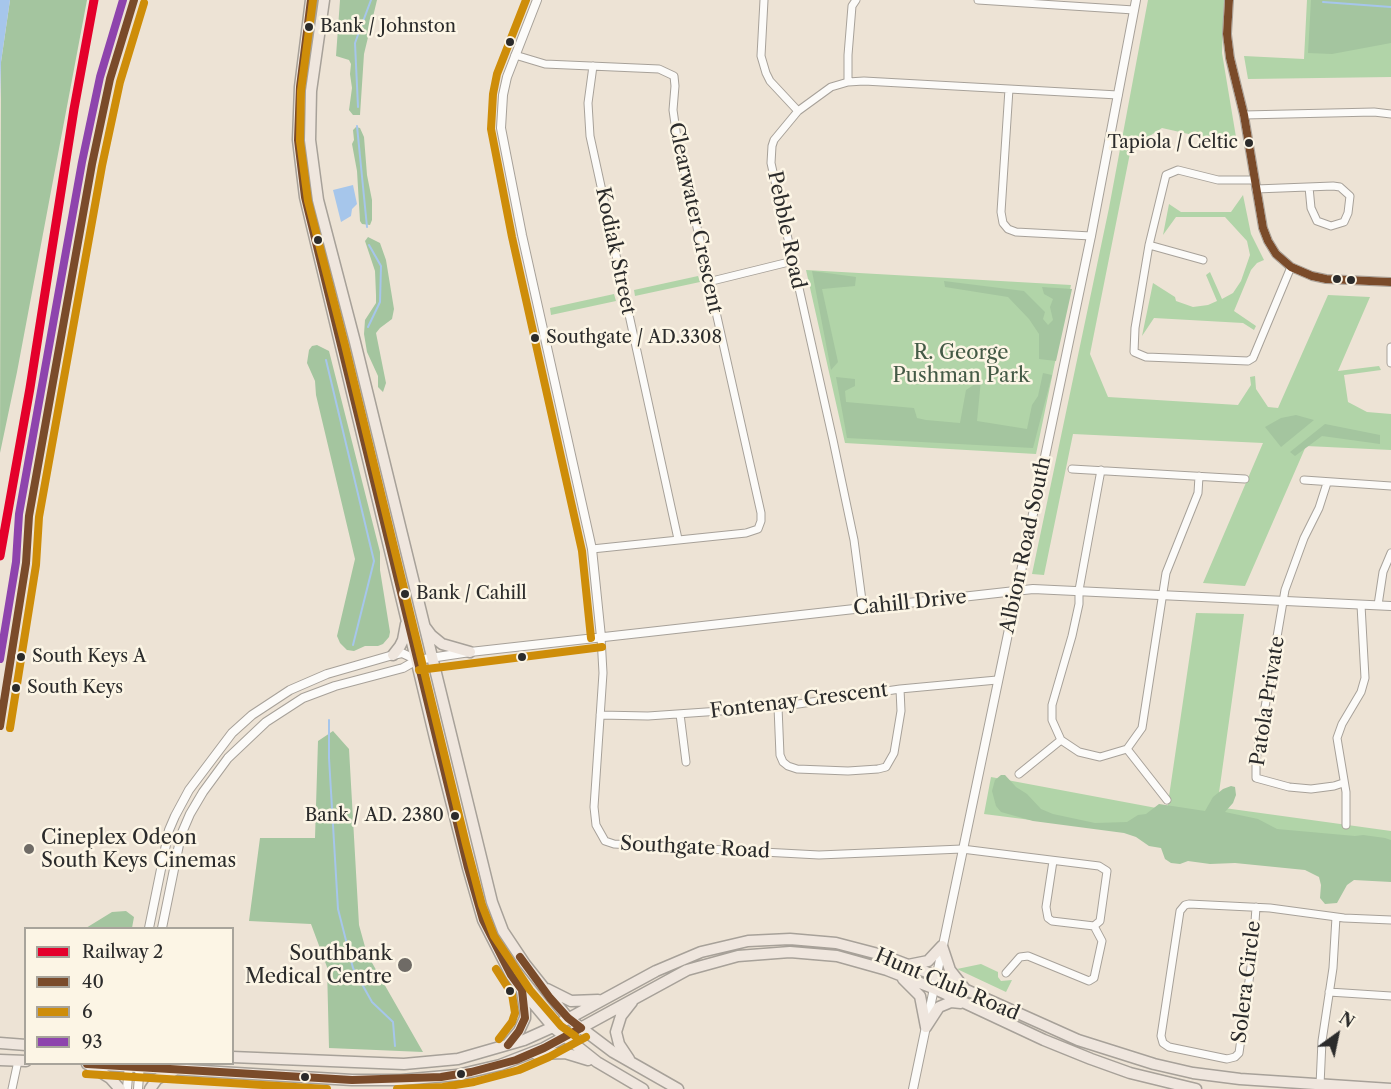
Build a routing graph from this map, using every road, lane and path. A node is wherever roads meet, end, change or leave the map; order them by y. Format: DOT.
graph roads {
  1 [pos="311,0"];
  2 [pos="324,0"];
  3 [pos="537,0"];
  4 [pos="764,0"];
  5 [pos="856,0"];
  6 [pos="978,0"];
  7 [pos="1136,0"];
  8 [pos="1229,0"];
  9 [pos="1134,10"];
  10 [pos="515,55"];
  11 [pos="593,66"];
  12 [pos="848,82"];
  13 [pos="1009,89"];
  14 [pos="1118,95"];
  15 [pos="798,111"];
  16 [pos="1391,114"];
  17 [pos="1244,115"];
  18 [pos="1255,184"];
  19 [pos="1309,187"];
  20 [pos="1091,236"];
  21 [pos="1149,245"];
  22 [pos="1203,260"];
  23 [pos="793,261"];
  24 [pos="1291,267"];
  25 [pos="708,282"];
  26 [pos="1391,282"];
  27 [pos="350,325"];
  28 [pos="338,328"];
  29 [pos="1391,347"];
  30 [pos="1391,363"];
  31 [pos="1072,469"];
  32 [pos="1101,470"];
  33 [pos="1199,476"];
  34 [pos="1245,479"];
  35 [pos="1304,480"];
  36 [pos="1327,483"];
  37 [pos="1391,486"];
  38 [pos="678,539"];
  39 [pos="592,549"];
  40 [pos="1391,553"];
  41 [pos="1079,590"];
  42 [pos="1015,591"];
  43 [pos="1162,594"];
  44 [pos="1285,601"];
  45 [pos="1361,605"];
  46 [pos="1378,605"];
  47 [pos="1391,606"];
  48 [pos="863,608"];
  49 [pos="406,617"];
  50 [pos="422,621"];
  51 [pos="601,637"];
  52 [pos="470,652"];
  53 [pos="393,655"];
  54 [pos="431,658"];
  55 [pos="417,660"];
  56 [pos="349,667"];
  57 [pos="997,680"];
  58 [pos="354,681"];
  59 [pos="900,689"];
  60 [pos="778,707"];
  61 [pos="680,714"];
  62 [pos="600,715"];
  63 [pos="451,736"];
  64 [pos="435,738"];
  65 [pos="1061,740"];
  66 [pos="218,749"];
  67 [pos="1128,749"];
  68 [pos="228,758"];
  69 [pos="686,762"];
  70 [pos="1019,774"];
  71 [pos="1343,783"];
  72 [pos="1167,800"];
  73 [pos="1346,825"];
  74 [pos="169,830"];
  75 [pos="181,835"];
  76 [pos="476,842"];
  77 [pos="463,844"];
  78 [pos="962,849"];
  79 [pos="1053,861"];
  80 [pos="153,906"];
  81 [pos="1256,907"];
  82 [pos="167,909"];
  83 [pos="1336,917"];
  84 [pos="1391,920"];
  85 [pos="1094,926"];
  86 [pos="149,927"];
  87 [pos="162,927"];
  88 [pos="503,931"];
  89 [pos="490,935"];
  90 [pos="942,946"];
  91 [pos="908,965"];
  92 [pos="897,973"];
  93 [pos="1006,973"];
  94 [pos="935,976"];
  95 [pos="538,983"];
  96 [pos="933,988"];
  97 [pos="522,990"];
  98 [pos="967,991"];
  99 [pos="1329,992"];
  100 [pos="1391,996"];
  101 [pos="635,998"];
  102 [pos="601,1000"];
  103 [pos="963,1003"];
  104 [pos="568,1018"];
  105 [pos="553,1027"];
  106 [pos="581,1028"];
  107 [pos="926,1028"];
  108 [pos="565,1037"];
  109 [pos="0,1043"];
  110 [pos="24,1044"];
  111 [pos="508,1045"];
  112 [pos="530,1054"];
  113 [pos="234,1057"];
  114 [pos="0,1060"];
  115 [pos="22,1061"];
  116 [pos="440,1061"];
  117 [pos="597,1062"];
  118 [pos="89,1065"];
  119 [pos="134,1065"];
  120 [pos="635,1066"];
  121 [pos="176,1070"];
  122 [pos="655,1076"];
  123 [pos="441,1077"];
  124 [pos="1320,1085"];
  125 [pos="12,1089"];
  126 [pos="120,1089"];
  127 [pos="127,1089"];
  128 [pos="138,1089"];
  129 [pos="150,1089"];
  130 [pos="645,1089"];
  131 [pos="678,1089"];
  132 [pos="913,1089"];
  133 [pos="1196,1089"];
  134 [pos="1391,1089"];
  1 -- 28 [label="main road"];
  2 -- 27 [label="main road"];
  3 -- 10 [label="street, Southgate Road"];
  4 -- 15 [label="street"];
  5 -- 12 [label="street"];
  6 -- 9 [label="street"];
  7 -- 9 [label="street, Albion Road South"];
  8 -- 17 [label="street"];
  9 -- 14 [label="street, Albion Road South"];
  10 -- 11 [label="street, Clearwater Crescent"];
  10 -- 39 [label="street, Southgate Road"];
  11 -- 25 [label="street, Clearwater Crescent"];
  11 -- 38 [label="street, Kodiak Street"];
  12 -- 13 [label="street, Pebble Road"];
  12 -- 15 [label="street, Pebble Road"];
  13 -- 14 [label="street, Pebble Road"];
  13 -- 20 [label="street"];
  14 -- 20 [label="street, Albion Road South"];
  15 -- 23 [label="street, Pebble Road"];
  16 -- 17 [label="street"];
  17 -- 18 [label="street"];
  18 -- 19 [label="street"];
  18 -- 21 [label="street"];
  18 -- 24 [label="street"];
  19 -- 19 [label="street"];
  20 -- 42 [label="street, Albion Road South"];
  21 -- 22 [label="street"];
  21 -- 24 [label="street"];
  23 -- 25 [label="street"];
  23 -- 48 [label="street, Pebble Road"];
  24 -- 26 [label="street"];
  25 -- 38 [label="street, Clearwater Crescent"];
  27 -- 28 [label="main road"];
  27 -- 50 [label="main road"];
  28 -- 49 [label="main road"];
  29 -- 30 [label="street"];
  31 -- 32 [label="street"];
  32 -- 33 [label="street"];
  32 -- 41 [label="street"];
  33 -- 34 [label="street"];
  33 -- 43 [label="street"];
  35 -- 36 [label="street"];
  36 -- 37 [label="street"];
  36 -- 44 [label="street"];
  38 -- 39 [label="street, Clearwater Crescent"];
  39 -- 51 [label="street, Southgate Road"];
  40 -- 46 [label="street"];
  41 -- 42 [label="street, Cahill Drive"];
  41 -- 43 [label="street, Cahill Drive"];
  41 -- 65 [label="street"];
  42 -- 48 [label="street, Cahill Drive"];
  42 -- 57 [label="street, Albion Road South"];
  43 -- 44 [label="street, Cahill Drive"];
  43 -- 67 [label="street"];
  44 -- 45 [label="street, Cahill Drive"];
  44 -- 71 [label="street, Patola Private"];
  45 -- 46 [label="street, Cahill Drive"];
  45 -- 71 [label="street"];
  46 -- 47 [label="street, Cahill Drive"];
  48 -- 51 [label="street, Cahill Drive"];
  49 -- 53 [label="main road"];
  49 -- 55 [label="main road"];
  50 -- 52 [label="main road"];
  50 -- 54 [label="main road"];
  51 -- 52 [label="street, Cahill Drive"];
  51 -- 62 [label="street, Southgate Road"];
  52 -- 54 [label="street, Cahill Drive"];
  53 -- 55 [label="street"];
  53 -- 56 [label="street"];
  54 -- 55 [label="street, Cahill Drive"];
  54 -- 63 [label="main road"];
  55 -- 58 [label="street"];
  55 -- 64 [label="main road"];
  56 -- 58 [label="street"];
  56 -- 66 [label="street"];
  57 -- 59 [label="street, Fontenay Crescent"];
  57 -- 78 [label="street, Albion Road South"];
  58 -- 68 [label="street"];
  59 -- 60 [label="street, Fontenay Crescent"];
  59 -- 60 [label="street"];
  60 -- 61 [label="street, Fontenay Crescent"];
  61 -- 62 [label="street, Fontenay Crescent"];
  61 -- 69 [label="street"];
  62 -- 78 [label="street, Southgate Road"];
  63 -- 64 [label="main road"];
  63 -- 76 [label="main road"];
  64 -- 77 [label="main road"];
  65 -- 67 [label="street"];
  65 -- 70 [label="street"];
  66 -- 68 [label="street"];
  66 -- 74 [label="street"];
  67 -- 72 [label="street"];
  68 -- 75 [label="street"];
  71 -- 73 [label="street"];
  74 -- 75 [label="street"];
  74 -- 80 [label="street"];
  75 -- 82 [label="street"];
  76 -- 77 [label="main road"];
  76 -- 88 [label="main road"];
  77 -- 89 [label="main road"];
  78 -- 79 [label="street"];
  78 -- 90 [label="street, Albion Road South"];
  79 -- 85 [label="street"];
  79 -- 85 [label="street"];
  80 -- 82 [label="street"];
  80 -- 86 [label="street"];
  81 -- 81 [label="street, Solera Circle"];
  81 -- 83 [label="street, Solera Circle"];
  82 -- 87 [label="street"];
  83 -- 84 [label="street, Solera Circle"];
  83 -- 99 [label="street"];
  85 -- 93 [label="street"];
  88 -- 89 [label="main road"];
  88 -- 95 [label="main road"];
  89 -- 97 [label="main road"];
  90 -- 91 [label="main road"];
  90 -- 94 [label="street, Albion Road South"];
  90 -- 98 [label="main road"];
  91 -- 94 [label="main road, Hunt Club Road"];
  91 -- 102 [label="main road, Hunt Club Road"];
  92 -- 96 [label="main road, Hunt Club Road"];
  92 -- 101 [label="main road, Hunt Club Road"];
  92 -- 107 [label="main road"];
  94 -- 96 [label="street, Albion Road South"];
  94 -- 98 [label="main road, Hunt Club Road"];
  95 -- 102 [label="main road"];
  95 -- 104 [label="main road"];
  96 -- 103 [label="main road, Hunt Club Road"];
  96 -- 107 [label="street, Albion Road South"];
  97 -- 105 [label="main road"];
  97 -- 111 [label="main road"];
  98 -- 124 [label="main road, Hunt Club Road"];
  99 -- 100 [label="street"];
  99 -- 124 [label="street"];
  101 -- 106 [label="main road, Hunt Club Road"];
  101 -- 120 [label="main road"];
  102 -- 104 [label="main road, Hunt Club Road"];
  103 -- 107 [label="main road"];
  103 -- 133 [label="main road, Hunt Club Road"];
  104 -- 105 [label="main road, Hunt Club Road"];
  104 -- 106 [label="main road"];
  105 -- 108 [label="main road"];
  105 -- 111 [label="main road, Hunt Club Road"];
  106 -- 108 [label="main road, Hunt Club Road"];
  106 -- 120 [label="main road"];
  107 -- 132 [label="street, Albion Road South"];
  108 -- 112 [label="main road, Hunt Club Road"];
  108 -- 117 [label="main road"];
  109 -- 110 [label="main road"];
  111 -- 116 [label="main road, Hunt Club Road"];
  112 -- 117 [label="main road"];
  112 -- 123 [label="main road, Hunt Club Road"];
  113 -- 116 [label="main road, Hunt Club Road"];
  114 -- 115 [label="main road"];
  115 -- 125 [label="street"];
  116 -- 123 [label="main road"];
  117 -- 130 [label="main road"];
  118 -- 126 [label="main road"];
  119 -- 121 [label="main road, Hunt Club Road"];
  119 -- 127 [label="street"];
  119 -- 128 [label="street"];
  120 -- 122 [label="main road"];
  121 -- 123 [label="main road, Hunt Club Road"];
  121 -- 129 [label="main road"];
  122 -- 130 [label="main road"];
  122 -- 131 [label="main road"];
  124 -- 134 [label="main road, Hunt Club Road"];
}
